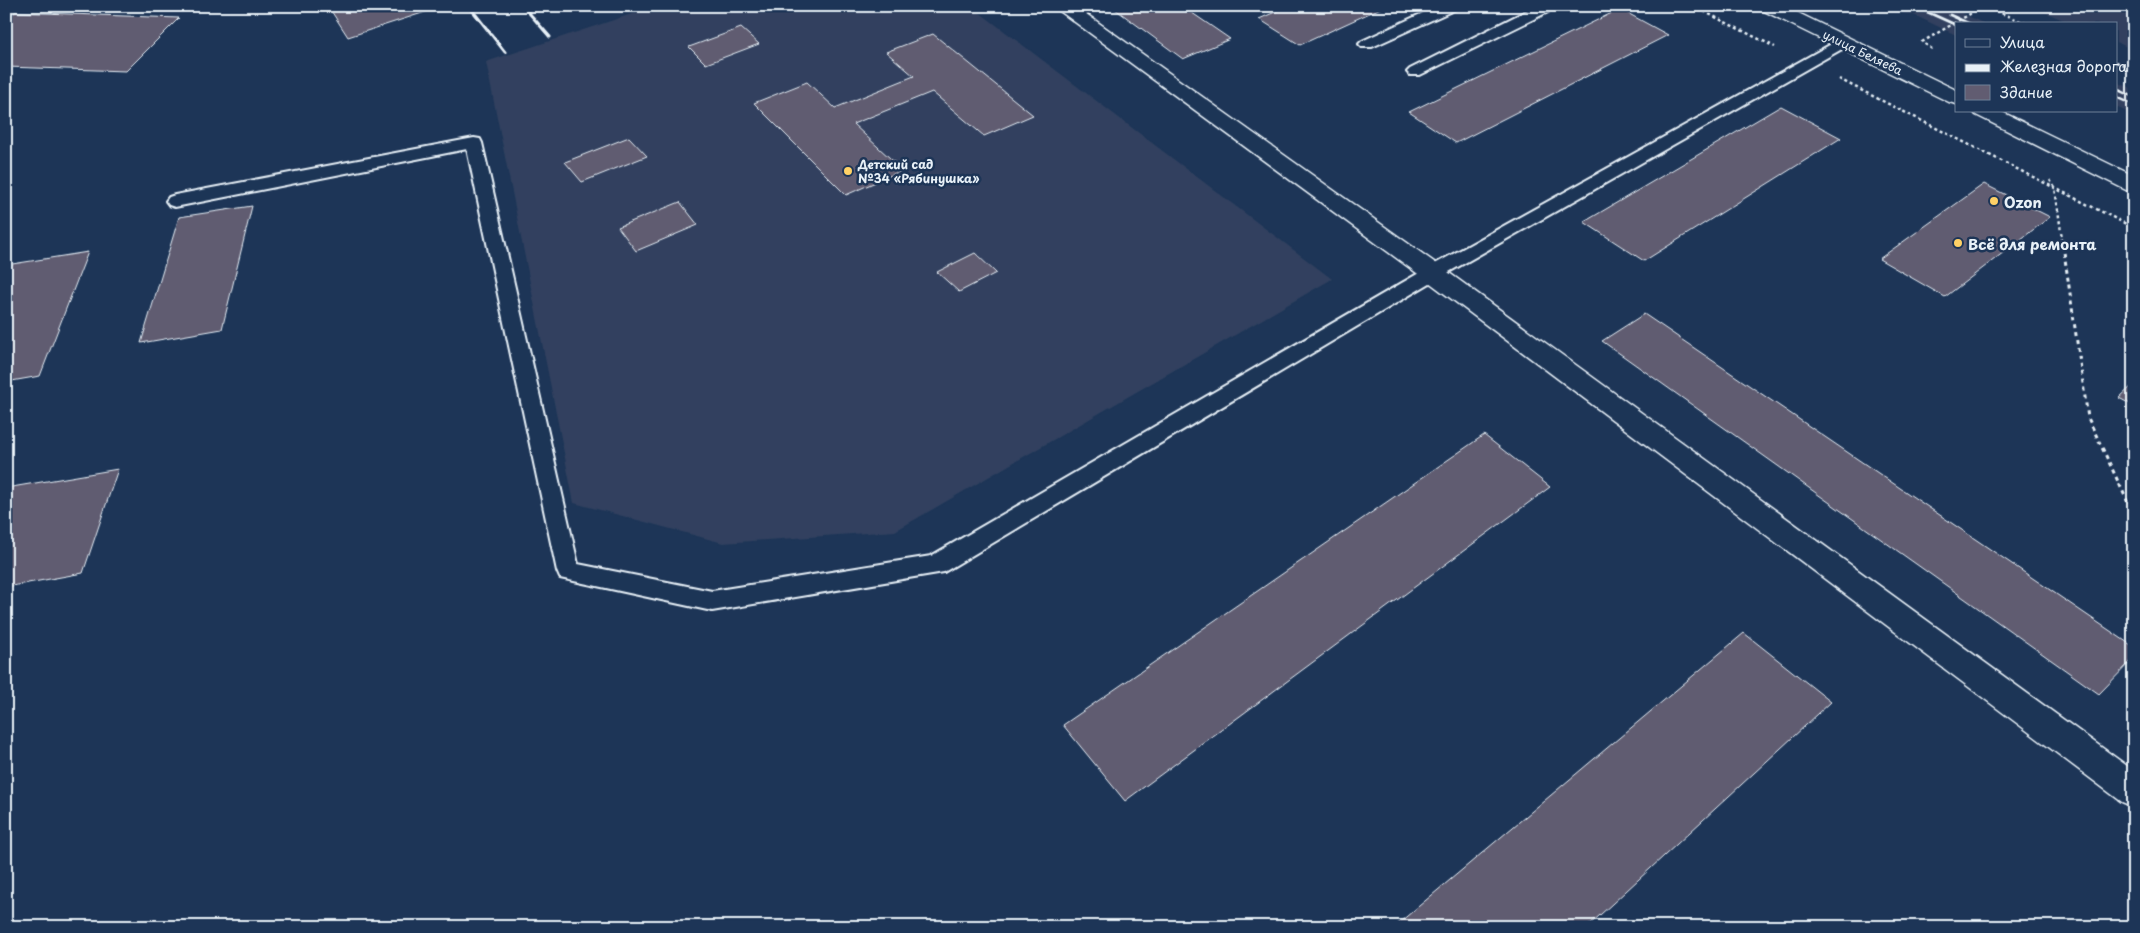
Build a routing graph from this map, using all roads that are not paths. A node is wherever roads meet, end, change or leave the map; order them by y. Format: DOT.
graph roads {
  1 [pos="1062,6"];
  2 [pos="1451,6"];
  3 [pos="1543,6"];
  4 [pos="1769,6"];
  5 [pos="1844,42"];
  6 [pos="1367,44"];
  7 [pos="1415,72"];
  8 [pos="1955,98"];
  9 [pos="1985,112"];
  10 [pos="2134,185"];
  11 [pos="175,201"];
  12 [pos="1433,273"];
  13 [pos="2134,792"];
  1 -- 12 [label="street"];
  2 -- 6 [label="lane"];
  3 -- 7 [label="lane"];
  4 -- 5 [label="street, улица Беляева"];
  5 -- 8 [label="street, улица Беляева"];
  5 -- 12 [label="lane"];
  9 -- 10 [label="street"];
  11 -- 12 [label="lane"];
  12 -- 13 [label="street"];
}
